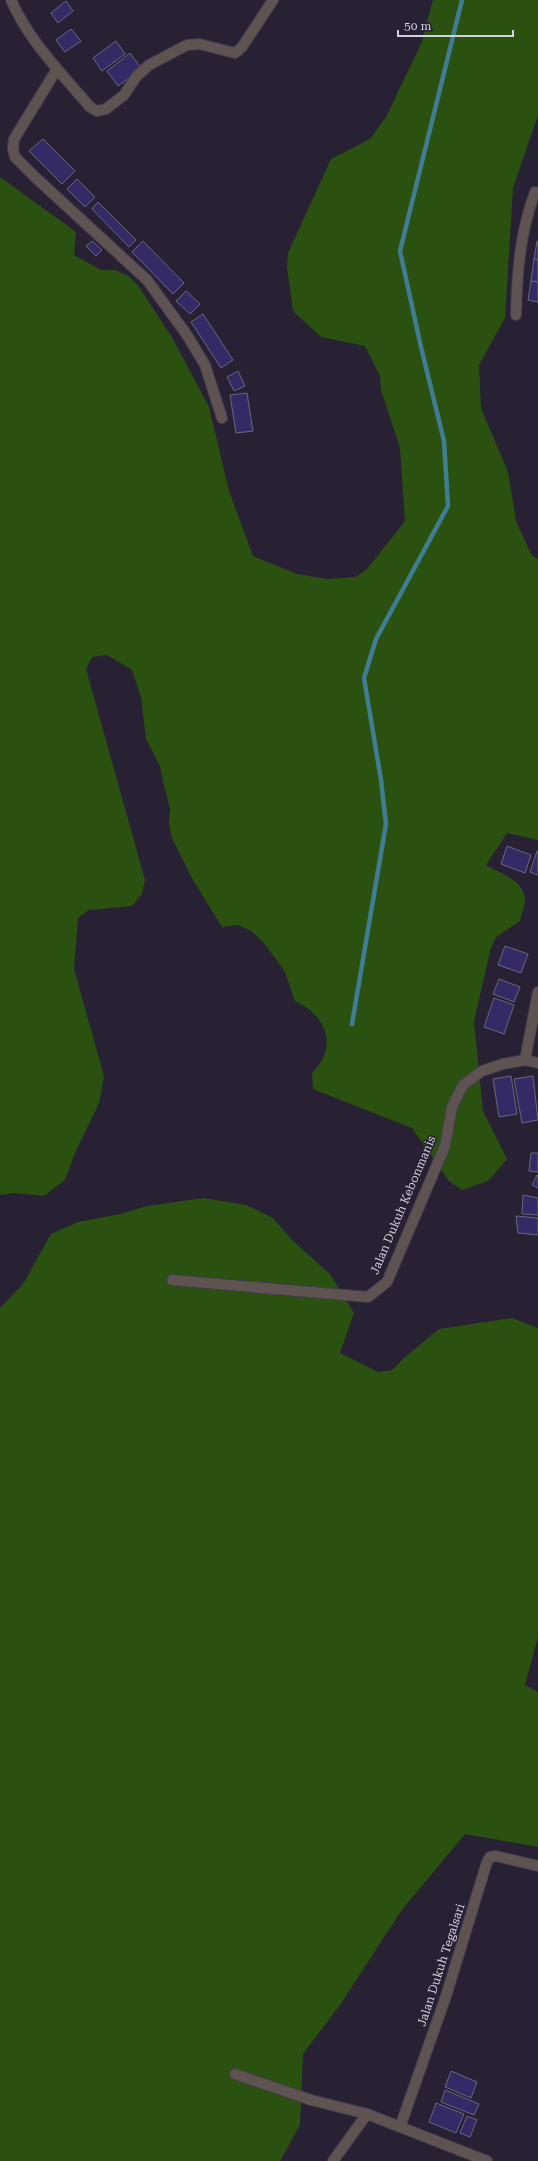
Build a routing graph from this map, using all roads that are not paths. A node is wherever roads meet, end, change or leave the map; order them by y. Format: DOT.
graph roads {
  1 [pos="11,0"];
  2 [pos="273,0"];
  3 [pos="57,69"];
  4 [pos="537,190"];
  5 [pos="516,315"];
  6 [pos="222,418"];
  7 [pos="538,992"];
  8 [pos="525,1060"];
  9 [pos="538,1063"];
  10 [pos="172,1280"];
  11 [pos="538,1866"];
  12 [pos="235,2074"];
  13 [pos="366,2114"];
  14 [pos="400,2127"];
  15 [pos="333,2161"];
  16 [pos="487,2161"];
  1 -- 3 [label="street"];
  2 -- 3 [label="street"];
  3 -- 6 [label="street"];
  4 -- 5 [label="street"];
  7 -- 8 [label="street"];
  8 -- 9 [label="street, Jalan Dukuh Kebonmanis"];
  8 -- 10 [label="street, Jalan Dukuh Kebonmanis"];
  11 -- 14 [label="street, Jalan Dukuh Tegalsari"];
  12 -- 13 [label="street"];
  13 -- 14 [label="street"];
  13 -- 15 [label="street"];
  14 -- 16 [label="street"];
}
